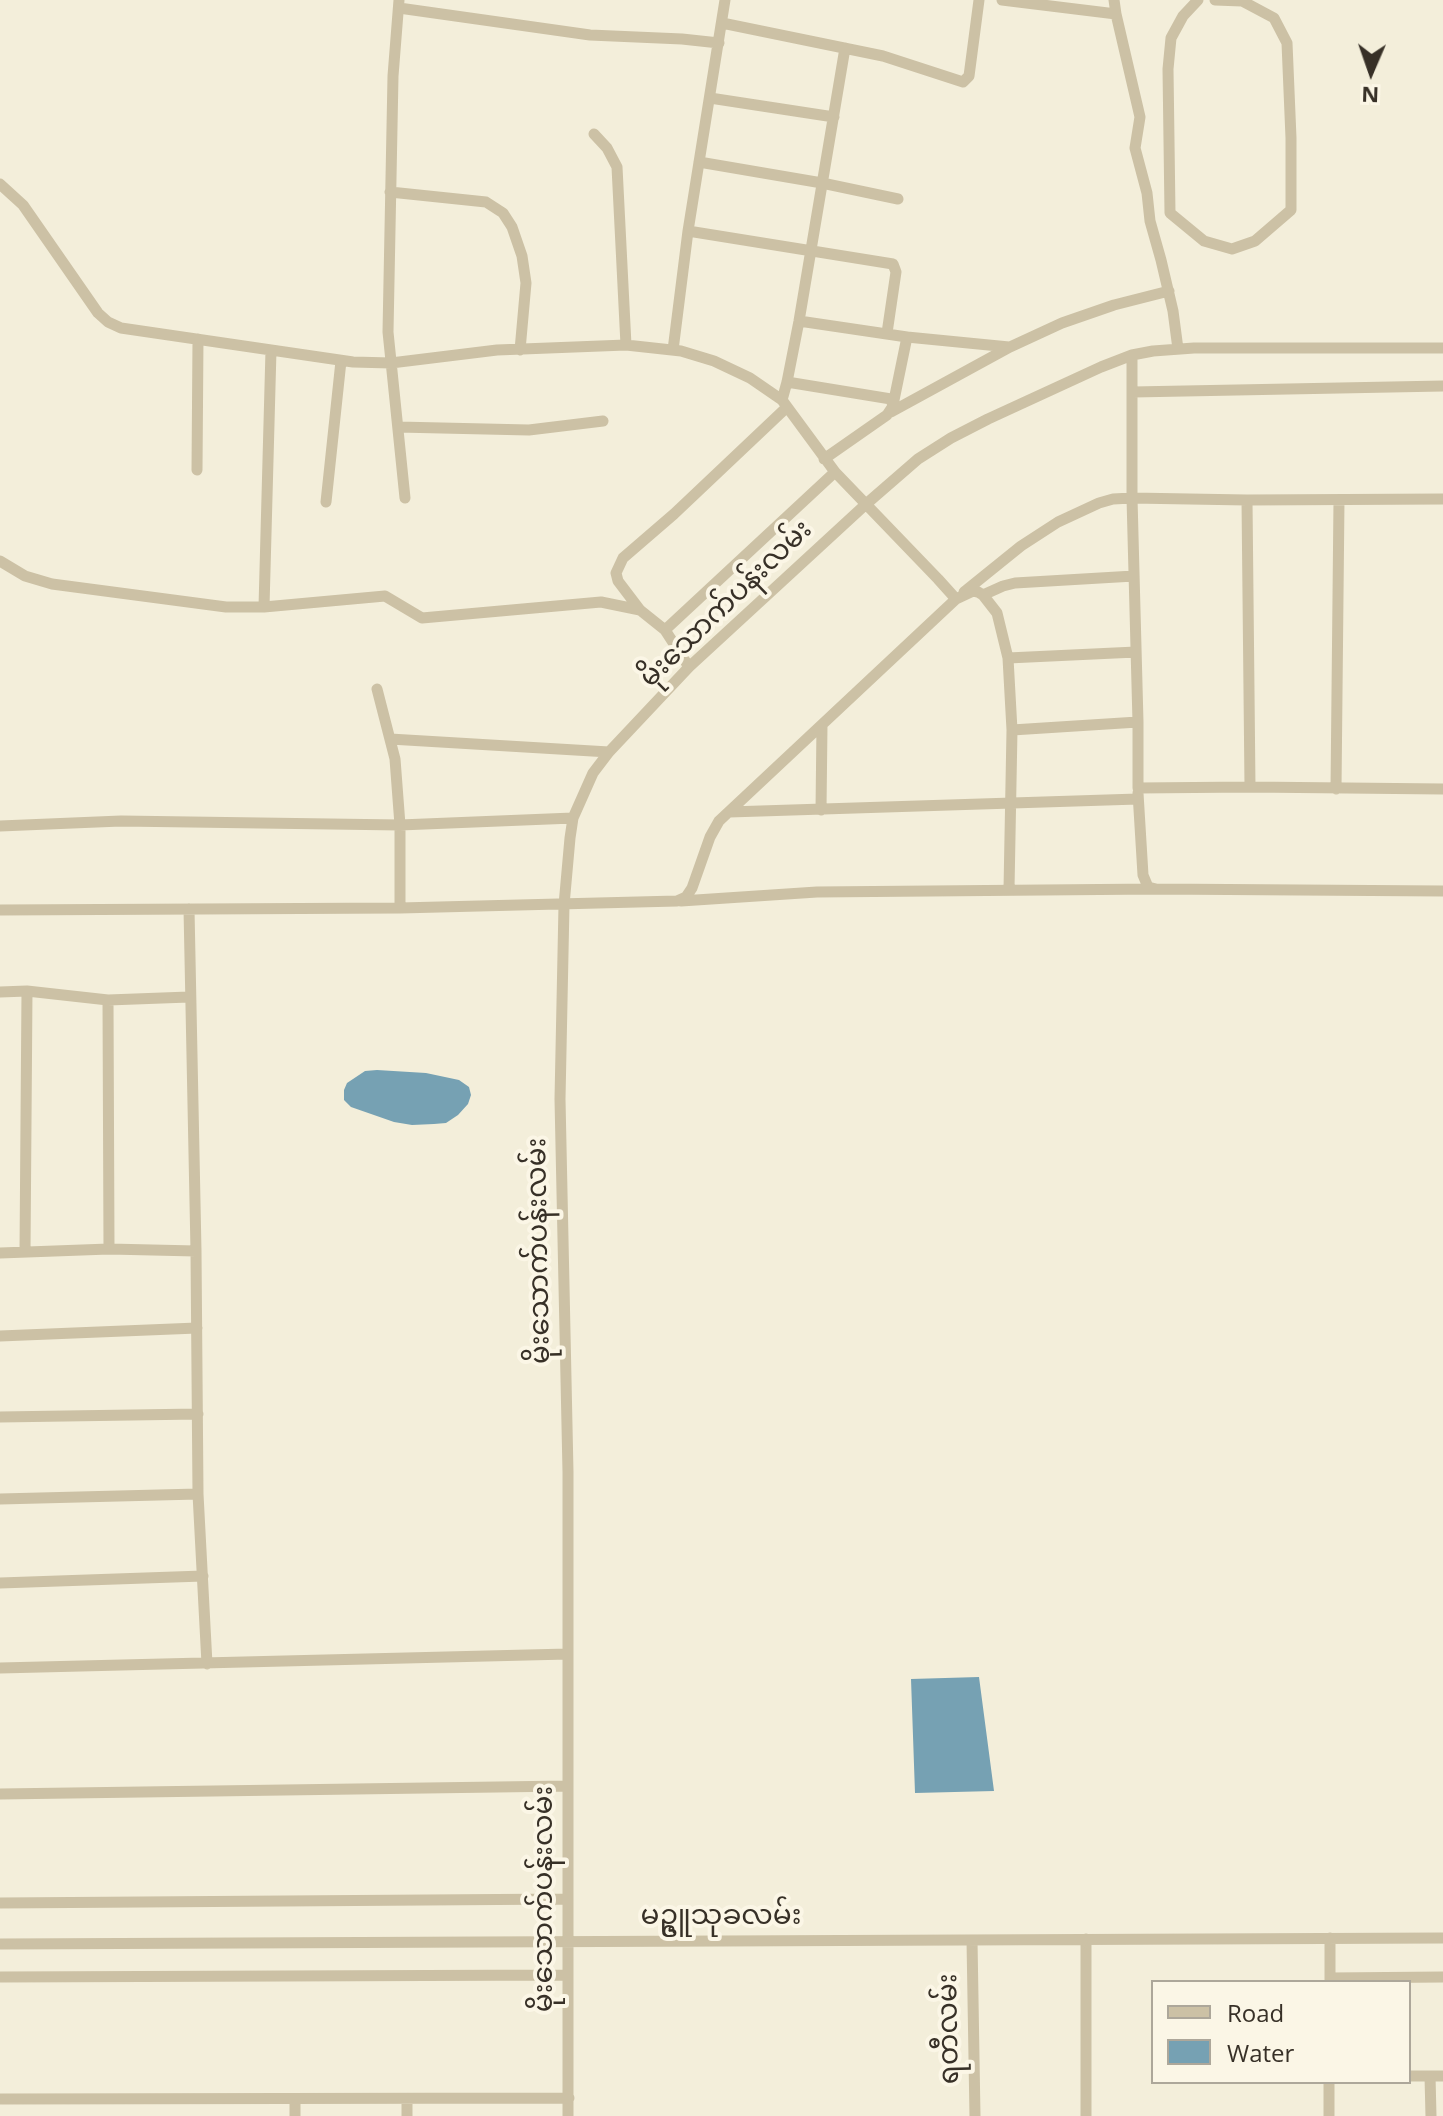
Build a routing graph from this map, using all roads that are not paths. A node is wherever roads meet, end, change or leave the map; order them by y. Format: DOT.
graph roads {
  1 [pos="725,0"];
  2 [pos="979,0"];
  3 [pos="1002,0"];
  4 [pos="1114,0"];
  5 [pos="1198,0"];
  6 [pos="1215,0"];
  7 [pos="399,4"];
  8 [pos="1116,14"];
  9 [pos="722,23"];
  10 [pos="719,43"];
  11 [pos="845,48"];
  12 [pos="710,98"];
  13 [pos="834,117"];
  14 [pos="594,134"];
  15 [pos="699,162"];
  16 [pos="822,183"];
  17 [pos="0,184"];
  18 [pos="390,192"];
  19 [pos="898,199"];
  20 [pos="688,231"];
  21 [pos="811,250"];
  22 [pos="1169,291"];
  23 [pos="799,321"];
  24 [pos="887,333"];
  25 [pos="907,337"];
  26 [pos="198,339"];
  27 [pos="626,345"];
  28 [pos="1010,347"];
  29 [pos="1443,348"];
  30 [pos="1178,349"];
  31 [pos="271,350"];
  32 [pos="520,350"];
  33 [pos="673,350"];
  34 [pos="1132,355"];
  35 [pos="341,361"];
  36 [pos="391,363"];
  37 [pos="787,382"];
  38 [pos="1443,386"];
  39 [pos="1133,392"];
  40 [pos="784,404"];
  41 [pos="892,409"];
  42 [pos="603,421"];
  43 [pos="398,427"];
  44 [pos="824,459"];
  45 [pos="197,470"];
  46 [pos="835,472"];
  47 [pos="405,498"];
  48 [pos="1132,498"];
  49 [pos="1443,499"];
  50 [pos="1247,500"];
  51 [pos="1339,500"];
  52 [pos="326,502"];
  53 [pos="865,505"];
  54 [pos="0,561"];
  55 [pos="1134,576"];
  56 [pos="983,595"];
  57 [pos="956,599"];
  58 [pos="264,607"];
  59 [pos="640,610"];
  60 [pos="665,630"];
  61 [pos="1136,652"];
  62 [pos="1008,658"];
  63 [pos="689,667"];
  64 [pos="377,689"];
  65 [pos="1138,722"];
  66 [pos="822,725"];
  67 [pos="1012,730"];
  68 [pos="390,739"];
  69 [pos="609,752"];
  70 [pos="1250,787"];
  71 [pos="1336,789"];
  72 [pos="1443,789"];
  73 [pos="1138,793"];
  74 [pos="1011,803"];
  75 [pos="821,810"];
  76 [pos="729,812"];
  77 [pos="573,818"];
  78 [pos="400,825"];
  79 [pos="0,826"];
  80 [pos="1009,889"];
  81 [pos="1156,889"];
  82 [pos="1443,891"];
  83 [pos="677,901"];
  84 [pos="564,905"];
  85 [pos="400,908"];
  86 [pos="189,909"];
  87 [pos="0,910"];
  88 [pos="27,991"];
  89 [pos="0,992"];
  90 [pos="189,997"];
  91 [pos="108,1000"];
  92 [pos="109,1249"];
  93 [pos="196,1251"];
  94 [pos="25,1252"];
  95 [pos="0,1253"];
  96 [pos="197,1328"];
  97 [pos="0,1336"];
  98 [pos="198,1414"];
  99 [pos="0,1417"];
  100 [pos="198,1494"];
  101 [pos="0,1499"];
  102 [pos="203,1576"];
  103 [pos="0,1583"];
  104 [pos="568,1654"];
  105 [pos="207,1664"];
  106 [pos="0,1668"];
  107 [pos="568,1786"];
  108 [pos="0,1794"];
  109 [pos="568,1899"];
  110 [pos="0,1903"];
  111 [pos="1330,1938"];
  112 [pos="1443,1938"];
  113 [pos="1086,1939"];
  114 [pos="568,1940"];
  115 [pos="972,1940"];
  116 [pos="0,1944"];
  117 [pos="568,1975"];
  118 [pos="0,1977"];
  119 [pos="1443,1977"];
  120 [pos="1330,1980"];
  121 [pos="1411,2076"];
  122 [pos="1430,2076"];
  123 [pos="1443,2076"];
  124 [pos="1329,2084"];
  125 [pos="569,2098"];
  126 [pos="0,2099"];
  127 [pos="295,2099"];
  128 [pos="407,2100"];
  129 [pos="295,2116"];
  130 [pos="407,2116"];
  131 [pos="568,2116"];
  132 [pos="975,2116"];
  133 [pos="1086,2116"];
  134 [pos="1329,2116"];
  135 [pos="1431,2116"];
  1 -- 9 [label="street"];
  2 -- 11 [label="street"];
  3 -- 8 [label="street"];
  4 -- 8 [label="street"];
  5 -- 6 [label="street"];
  7 -- 10 [label="street"];
  7 -- 18 [label="street"];
  8 -- 22 [label="street"];
  9 -- 10 [label="street"];
  9 -- 11 [label="street"];
  10 -- 12 [label="street"];
  11 -- 13 [label="street"];
  12 -- 13 [label="street"];
  12 -- 15 [label="street"];
  13 -- 16 [label="street"];
  14 -- 27 [label="street"];
  15 -- 16 [label="street"];
  15 -- 20 [label="street"];
  16 -- 19 [label="street"];
  16 -- 21 [label="street"];
  17 -- 26 [label="street"];
  18 -- 32 [label="street"];
  18 -- 36 [label="street"];
  20 -- 21 [label="street"];
  20 -- 33 [label="street"];
  21 -- 23 [label="street"];
  21 -- 24 [label="street"];
  22 -- 28 [label="street"];
  22 -- 30 [label="street"];
  23 -- 24 [label="street"];
  23 -- 37 [label="street"];
  24 -- 25 [label="street"];
  25 -- 28 [label="street"];
  25 -- 41 [label="street"];
  26 -- 31 [label="street"];
  26 -- 45 [label="street"];
  27 -- 32 [label="street"];
  27 -- 33 [label="street"];
  28 -- 41 [label="street"];
  29 -- 30 [label="street, မိုးသောက်ပန်းလမ်း"];
  30 -- 34 [label="street, မိုးသောက်ပန်းလမ်း"];
  31 -- 35 [label="street"];
  31 -- 58 [label="street"];
  32 -- 36 [label="street"];
  33 -- 40 [label="street"];
  34 -- 39 [label="street"];
  34 -- 53 [label="street, မိုးသောက်ပန်းလမ်း"];
  35 -- 36 [label="street"];
  35 -- 52 [label="street"];
  36 -- 43 [label="street"];
  37 -- 40 [label="street"];
  37 -- 41 [label="street"];
  38 -- 39 [label="street"];
  39 -- 48 [label="street"];
  40 -- 44 [label="street"];
  40 -- 59 [label="street"];
  41 -- 44 [label="street"];
  42 -- 43 [label="street"];
  43 -- 47 [label="street"];
  44 -- 46 [label="street"];
  46 -- 53 [label="street"];
  46 -- 60 [label="street"];
  48 -- 50 [label="street"];
  48 -- 55 [label="street"];
  48 -- 57 [label="street"];
  49 -- 51 [label="street"];
  50 -- 51 [label="street"];
  50 -- 70 [label="street"];
  51 -- 71 [label="street"];
  53 -- 57 [label="street"];
  53 -- 63 [label="street, မိုးသောက်ပန်းလမ်း"];
  54 -- 58 [label="street"];
  55 -- 56 [label="street"];
  55 -- 61 [label="street"];
  56 -- 57 [label="street"];
  56 -- 62 [label="street"];
  57 -- 66 [label="street"];
  58 -- 59 [label="street"];
  59 -- 60 [label="street"];
  60 -- 63 [label="street"];
  61 -- 62 [label="street"];
  61 -- 65 [label="street"];
  62 -- 67 [label="street"];
  63 -- 69 [label="street, မိုးသောက်ပန်းလမ်း"];
  64 -- 68 [label="street"];
  65 -- 67 [label="street"];
  65 -- 73 [label="street"];
  66 -- 75 [label="street"];
  66 -- 76 [label="street"];
  67 -- 74 [label="street"];
  68 -- 69 [label="street"];
  68 -- 78 [label="street"];
  69 -- 77 [label="street, မိုးသောက်ပန်းလမ်း"];
  70 -- 71 [label="street"];
  70 -- 73 [label="street"];
  71 -- 72 [label="street"];
  73 -- 74 [label="street"];
  73 -- 81 [label="street"];
  74 -- 75 [label="street"];
  74 -- 80 [label="street"];
  75 -- 76 [label="street"];
  76 -- 83 [label="street"];
  77 -- 78 [label="street"];
  77 -- 84 [label="street, မိုးသောက်ပန်းလမ်း"];
  78 -- 79 [label="street"];
  78 -- 85 [label="street"];
  80 -- 81 [label="street"];
  80 -- 83 [label="street"];
  81 -- 82 [label="street"];
  83 -- 84 [label="street"];
  84 -- 85 [label="street"];
  84 -- 104 [label="street, မိုးသောက်ပန်းလမ်း"];
  85 -- 86 [label="street"];
  86 -- 87 [label="street"];
  86 -- 90 [label="street"];
  88 -- 89 [label="street"];
  88 -- 91 [label="street"];
  88 -- 94 [label="street"];
  90 -- 91 [label="street"];
  90 -- 93 [label="street"];
  91 -- 92 [label="street"];
  92 -- 93 [label="street"];
  92 -- 94 [label="street"];
  93 -- 96 [label="street"];
  94 -- 95 [label="street"];
  96 -- 97 [label="street"];
  96 -- 98 [label="street"];
  98 -- 99 [label="street"];
  98 -- 100 [label="street"];
  100 -- 101 [label="street"];
  100 -- 102 [label="street"];
  102 -- 103 [label="street"];
  102 -- 105 [label="street"];
  104 -- 105 [label="street"];
  104 -- 107 [label="street, မိုးသောက်ပန်းလမ်း"];
  105 -- 106 [label="street"];
  107 -- 108 [label="street"];
  107 -- 109 [label="street, မိုးသောက်ပန်းလမ်း"];
  109 -- 110 [label="street"];
  109 -- 114 [label="street, မိုးသောက်ပန်းလမ်း"];
  111 -- 112 [label="street, မဥ္ဇူသုခလမ်း"];
  111 -- 113 [label="street, မဥ္ဇူသုခလမ်း"];
  111 -- 120 [label="street"];
  113 -- 115 [label="street, မဥ္ဇူသုခလမ်း"];
  113 -- 133 [label="street"];
  114 -- 115 [label="street, မဥ္ဇူသုခလမ်း"];
  114 -- 116 [label="street, မဥ္ဇူသုခလမ်း"];
  114 -- 117 [label="street, မိုးသောက်ပန်းလမ်း"];
  115 -- 132 [label="street, ရတီလမ်း"];
  117 -- 118 [label="street"];
  117 -- 125 [label="street, မိုးသောက်ပန်းလမ်း"];
  119 -- 120 [label="street"];
  121 -- 122 [label="street"];
  122 -- 123 [label="street"];
  122 -- 135 [label="street"];
  124 -- 134 [label="street"];
  125 -- 128 [label="street"];
  125 -- 131 [label="street, မိုးသောက်ပန်းလမ်း"];
  126 -- 127 [label="street"];
  127 -- 128 [label="street"];
  127 -- 129 [label="street"];
  128 -- 130 [label="street"];
}
